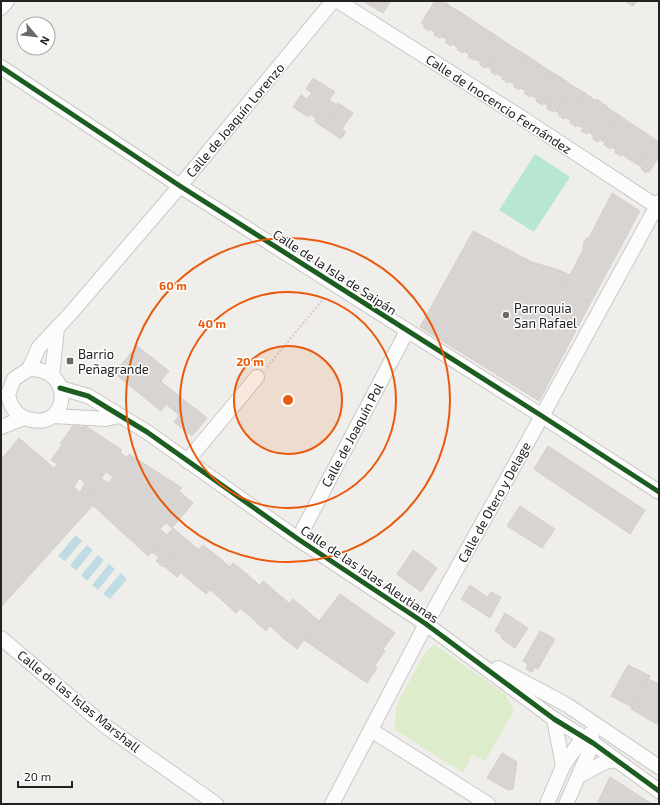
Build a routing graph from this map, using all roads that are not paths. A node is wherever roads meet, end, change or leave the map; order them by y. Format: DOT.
graph roads {
  1 [pos="7,1"];
  2 [pos="333,1"];
  3 [pos="338,1"];
  4 [pos="1,8"];
  5 [pos="1,67"];
  6 [pos="180,186"];
  7 [pos="658,205"];
  8 [pos="57,328"];
  9 [pos="407,331"];
  10 [pos="29,369"];
  11 [pos="257,377"];
  12 [pos="8,379"];
  13 [pos="56,382"];
  14 [pos="5,399"];
  15 [pos="53,416"];
  16 [pos="120,416"];
  17 [pos="542,416"];
  18 [pos="24,418"];
  19 [pos="1,427"];
  20 [pos="187,461"];
  21 [pos="659,492"];
  22 [pos="298,539"];
  23 [pos="426,624"];
  24 [pos="1,638"];
  25 [pos="460,649"];
  26 [pos="584,716"];
  27 [pos="554,719"];
  28 [pos="371,730"];
  29 [pos="588,738"];
  30 [pos="616,760"];
  31 [pos="563,766"];
  32 [pos="658,766"];
  33 [pos="579,776"];
  34 [pos="659,791"];
  35 [pos="216,804"];
  36 [pos="332,804"];
  37 [pos="488,804"];
  38 [pos="547,804"];
  39 [pos="566,804"];
  1 -- 4 [label="street"];
  2 -- 6 [label="street, Calle de Joaquín Lorenzo"];
  3 -- 7 [label="street, Calle de Inocencio Fernández"];
  5 -- 6 [label="street, Calle de la Isla de Saipán"];
  6 -- 8 [label="street, Calle de Joaquín Lorenzo"];
  6 -- 9 [label="street, Calle de la Isla de Saipán"];
  7 -- 17 [label="street, Calle de Otero y Delage"];
  8 -- 10 [label="street, Calle de Joaquín Lorenzo"];
  8 -- 13 [label="street"];
  9 -- 17 [label="street, Calle de la Isla de Saipán"];
  9 -- 22 [label="street, Calle de Joaquín Pol"];
  10 -- 12 [label="street"];
  10 -- 13 [label="street, Calle de las Islas Aleutianas"];
  11 -- 20 [label="street"];
  12 -- 14 [label="street"];
  13 -- 15 [label="street"];
  13 -- 16 [label="street, Calle de las Islas Aleutianas"];
  14 -- 18 [label="street"];
  15 -- 16 [label="street"];
  15 -- 18 [label="street"];
  16 -- 20 [label="street, Calle de las Islas Aleutianas"];
  17 -- 21 [label="street, Calle de la Isla de Saipán"];
  17 -- 23 [label="street, Calle de Otero y Delage"];
  18 -- 19 [label="street"];
  20 -- 22 [label="street, Calle de las Islas Aleutianas"];
  22 -- 23 [label="street, Calle de las Islas Aleutianas"];
  23 -- 25 [label="street, Calle de las Islas Aleutianas"];
  23 -- 28 [label="street, Calle de Otero y Delage"];
  24 -- 35 [label="street, Calle de las Islas Marshall"];
  25 -- 26 [label="street, Calle de las Islas Aleutianas"];
  25 -- 27 [label="street, Calle de las Islas Aleutianas"];
  26 -- 29 [label="street"];
  26 -- 32 [label="street, Calle de las Islas Aleutianas"];
  27 -- 29 [label="street, Calle de las Islas Aleutianas"];
  27 -- 31 [label="street"];
  28 -- 36 [label="street, Calle de Otero y Delage"];
  28 -- 37 [label="street"];
  29 -- 30 [label="street, Calle de las Islas Aleutianas"];
  29 -- 31 [label="street"];
  29 -- 32 [label="street"];
  29 -- 33 [label="street"];
  30 -- 33 [label="street"];
  30 -- 34 [label="street, Calle de las Islas Aleutianas"];
  31 -- 38 [label="street"];
  33 -- 39 [label="street"];
}
